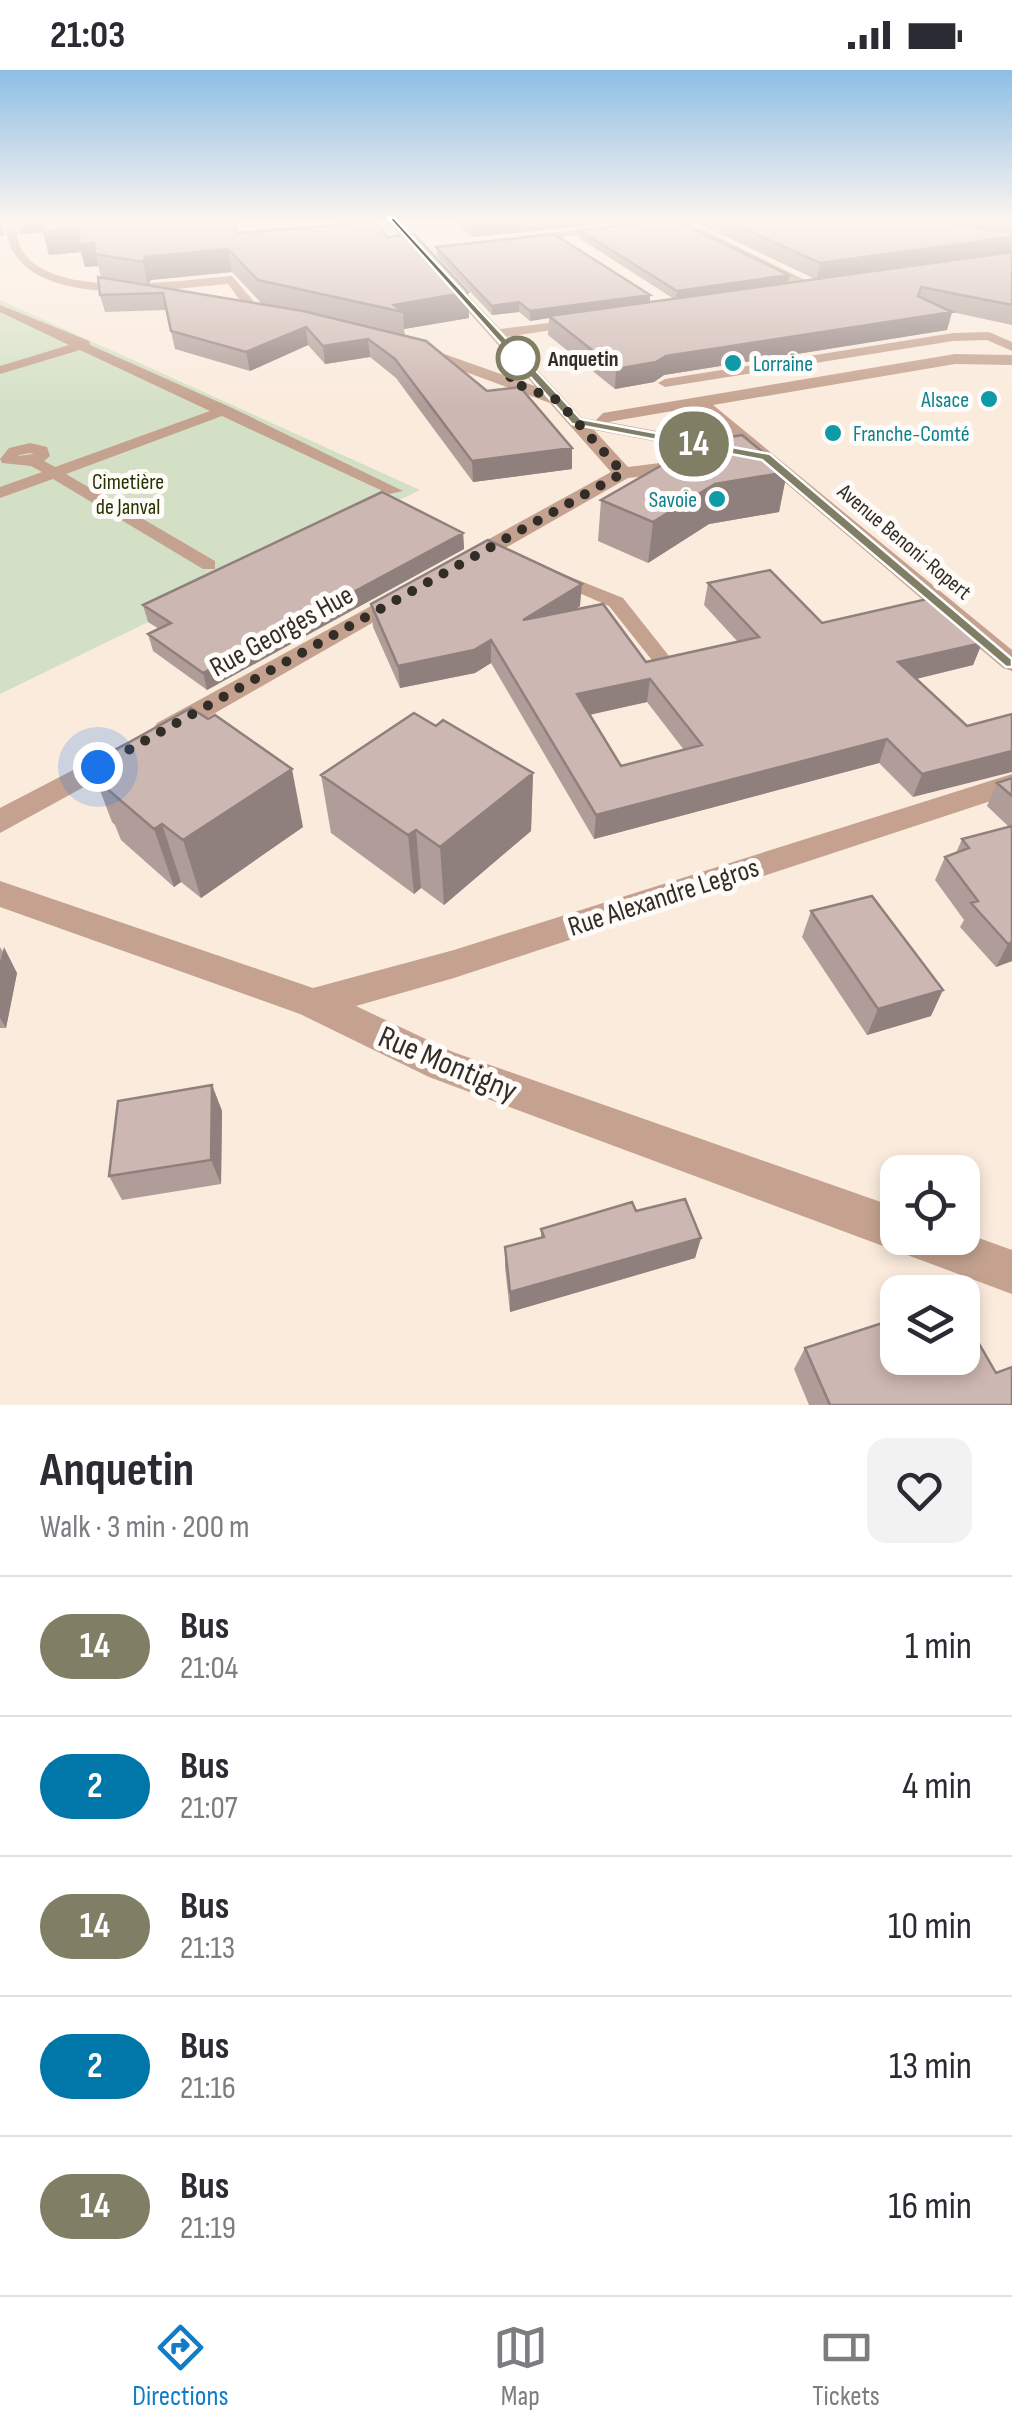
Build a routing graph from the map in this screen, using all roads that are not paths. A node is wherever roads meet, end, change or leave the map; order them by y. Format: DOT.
graph roads {
  1 [pos="87,282"];
  2 [pos="201,282"];
  3 [pos="234,282"];
  4 [pos="454,282"];
  5 [pos="802,282"];
  6 [pos="830,286"];
  7 [pos="124,288"];
  8 [pos="814,288"];
  9 [pos="778,293"];
  10 [pos="199,301"];
  11 [pos="0,308"];
  12 [pos="236,308"];
  13 [pos="255,311"];
  14 [pos="272,315"];
  15 [pos="593,320"];
  16 [pos="496,334"];
  17 [pos="85,344"];
  18 [pos="398,344"];
  19 [pos="1012,347"];
  20 [pos="511,350"];
  21 [pos="451,359"];
  22 [pos="1012,360"];
  23 [pos="0,370"];
  24 [pos="665,384"];
  25 [pos="557,400"];
  26 [pos="703,404"];
  27 [pos="225,410"];
  28 [pos="576,422"];
  29 [pos="7,448"];
  30 [pos="766,457"];
  31 [pos="54,473"];
  32 [pos="623,473"];
  33 [pos="395,491"];
  34 [pos="0,493"];
  35 [pos="508,555"];
  36 [pos="209,565"];
  37 [pos="662,660"];
  38 [pos="1012,663"];
  39 [pos="1012,784"];
  40 [pos="0,822"];
  41 [pos="0,894"];
  42 [pos="312,1002"];
  43 [pos="880,1223"];
  44 [pos="964,1255"];
  45 [pos="1012,1272"];
  1 -- 7 [label="street"];
  2 -- 7 [label="street"];
  3 -- 13 [label="street"];
  4 -- 16 [label="street"];
  5 -- 8 [label="street"];
  6 -- 8 [label="street"];
  7 -- 10 [label="street"];
  8 -- 9 [label="street"];
  11 -- 17 [label="lane"];
  12 -- 13 [label="street"];
  13 -- 14 [label="street"];
  15 -- 16 [label="street"];
  16 -- 20 [label="street"];
  17 -- 23 [label="lane"];
  17 -- 27 [label="lane"];
  18 -- 21 [label="street"];
  19 -- 24 [label="lane"];
  20 -- 21 [label="street"];
  20 -- 25 [label="street"];
  21 -- 25 [label="street"];
  22 -- 26 [label="street"];
  25 -- 28 [label="street"];
  26 -- 28 [label="street"];
  26 -- 30 [label="street, Avenue Benoni-Ropert"];
  27 -- 31 [label="lane"];
  27 -- 33 [label="lane"];
  28 -- 30 [label="street, Avenue Benoni-Ropert"];
  28 -- 32 [label="street"];
  29 -- 31 [label="lane"];
  30 -- 32 [label="street, Rue Georges Hue"];
  30 -- 38 [label="street, Avenue Benoni-Ropert"];
  31 -- 34 [label="lane"];
  31 -- 36 [label="lane"];
  32 -- 35 [label="street, Rue Georges Hue"];
  35 -- 37 [label="lane"];
  35 -- 40 [label="street, Rue Georges Hue"];
  39 -- 42 [label="street, Rue Alexandre Legros"];
  41 -- 42 [label="street, Rue Montigny"];
  42 -- 43 [label="street, Rue Montigny"];
  44 -- 45 [label="street"];
}
